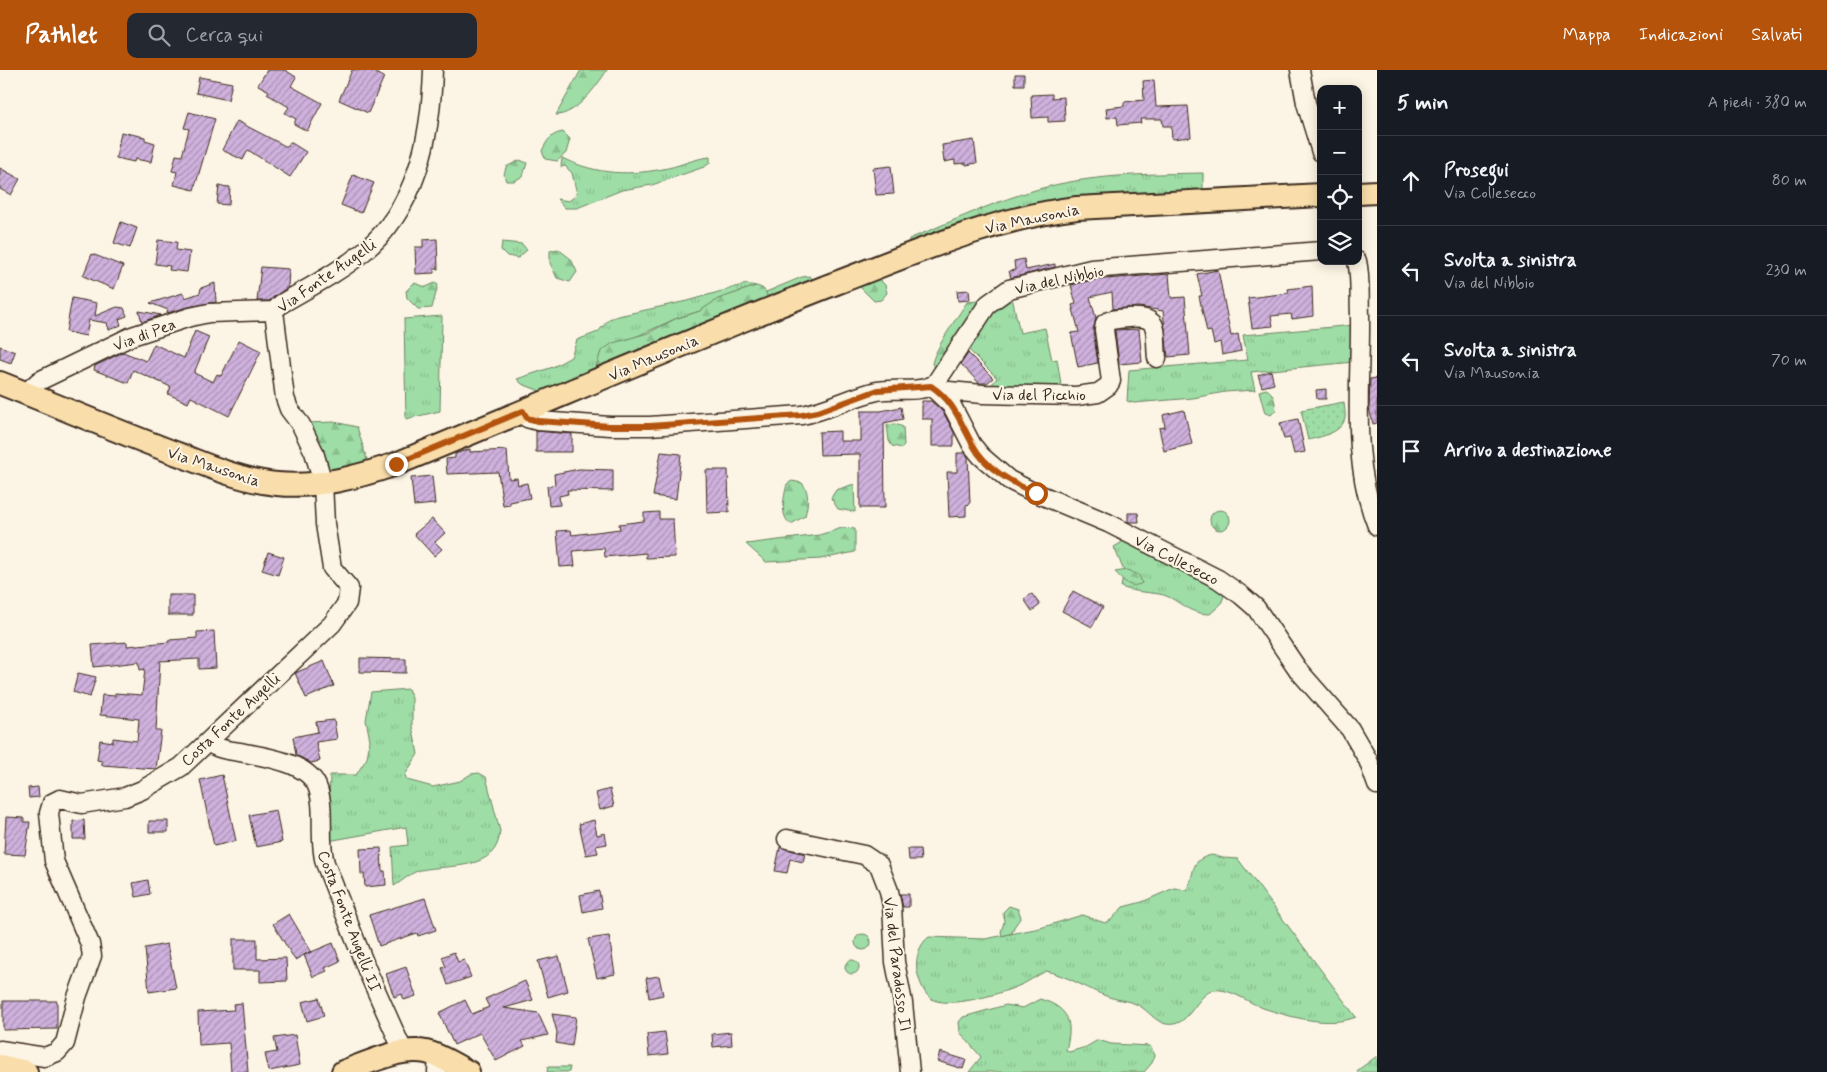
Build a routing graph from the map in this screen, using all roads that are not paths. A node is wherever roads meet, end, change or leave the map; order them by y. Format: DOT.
graph roads {
  1 [pos="433,70"];
  2 [pos="1300,70"];
  3 [pos="1317,139"];
  4 [pos="1377,192"];
  5 [pos="1362,193"];
  6 [pos="1317,195"];
  7 [pos="1317,251"];
  8 [pos="1357,265"];
  9 [pos="274,311"];
  10 [pos="1157,358"];
  11 [pos="0,383"];
  12 [pos="934,388"];
  13 [pos="26,393"];
  14 [pos="523,411"];
  15 [pos="322,483"];
  16 [pos="1377,526"];
  17 [pos="209,742"];
  18 [pos="1377,786"];
  19 [pos="787,840"];
  20 [pos="0,1050"];
  21 [pos="404,1053"];
  22 [pos="438,1064"];
  23 [pos="0,1066"];
  24 [pos="26,1072"];
  25 [pos="343,1072"];
  26 [pos="468,1072"];
  27 [pos="910,1072"];
  1 -- 9 [label="street, Via Fonte Augelli"];
  2 -- 3 [label="street"];
  4 -- 5 [label="main road"];
  6 -- 14 [label="main road, Via Mausonia"];
  7 -- 12 [label="street, Via del Nibbio"];
  8 -- 16 [label="street"];
  9 -- 13 [label="street, Via di Pea"];
  9 -- 15 [label="street, Via Fonte Augelli"];
  10 -- 12 [label="street, Via del Picchio"];
  11 -- 13 [label="main road, Via Mausonia"];
  12 -- 14 [label="street"];
  12 -- 18 [label="street, Via Collesecco"];
  13 -- 15 [label="main road, Via Mausonia"];
  14 -- 15 [label="main road, Via Mausonia"];
  15 -- 17 [label="street, Costa Fonte Augelli"];
  17 -- 20 [label="street, Costa Fonte Augelli"];
  17 -- 21 [label="street, Costa Fonte Augelli II"];
  19 -- 27 [label="street, Via del Paradosso II"];
  21 -- 22 [label="main road"];
  21 -- 25 [label="main road"];
  22 -- 26 [label="main road"];
  23 -- 24 [label="main road"];
}
